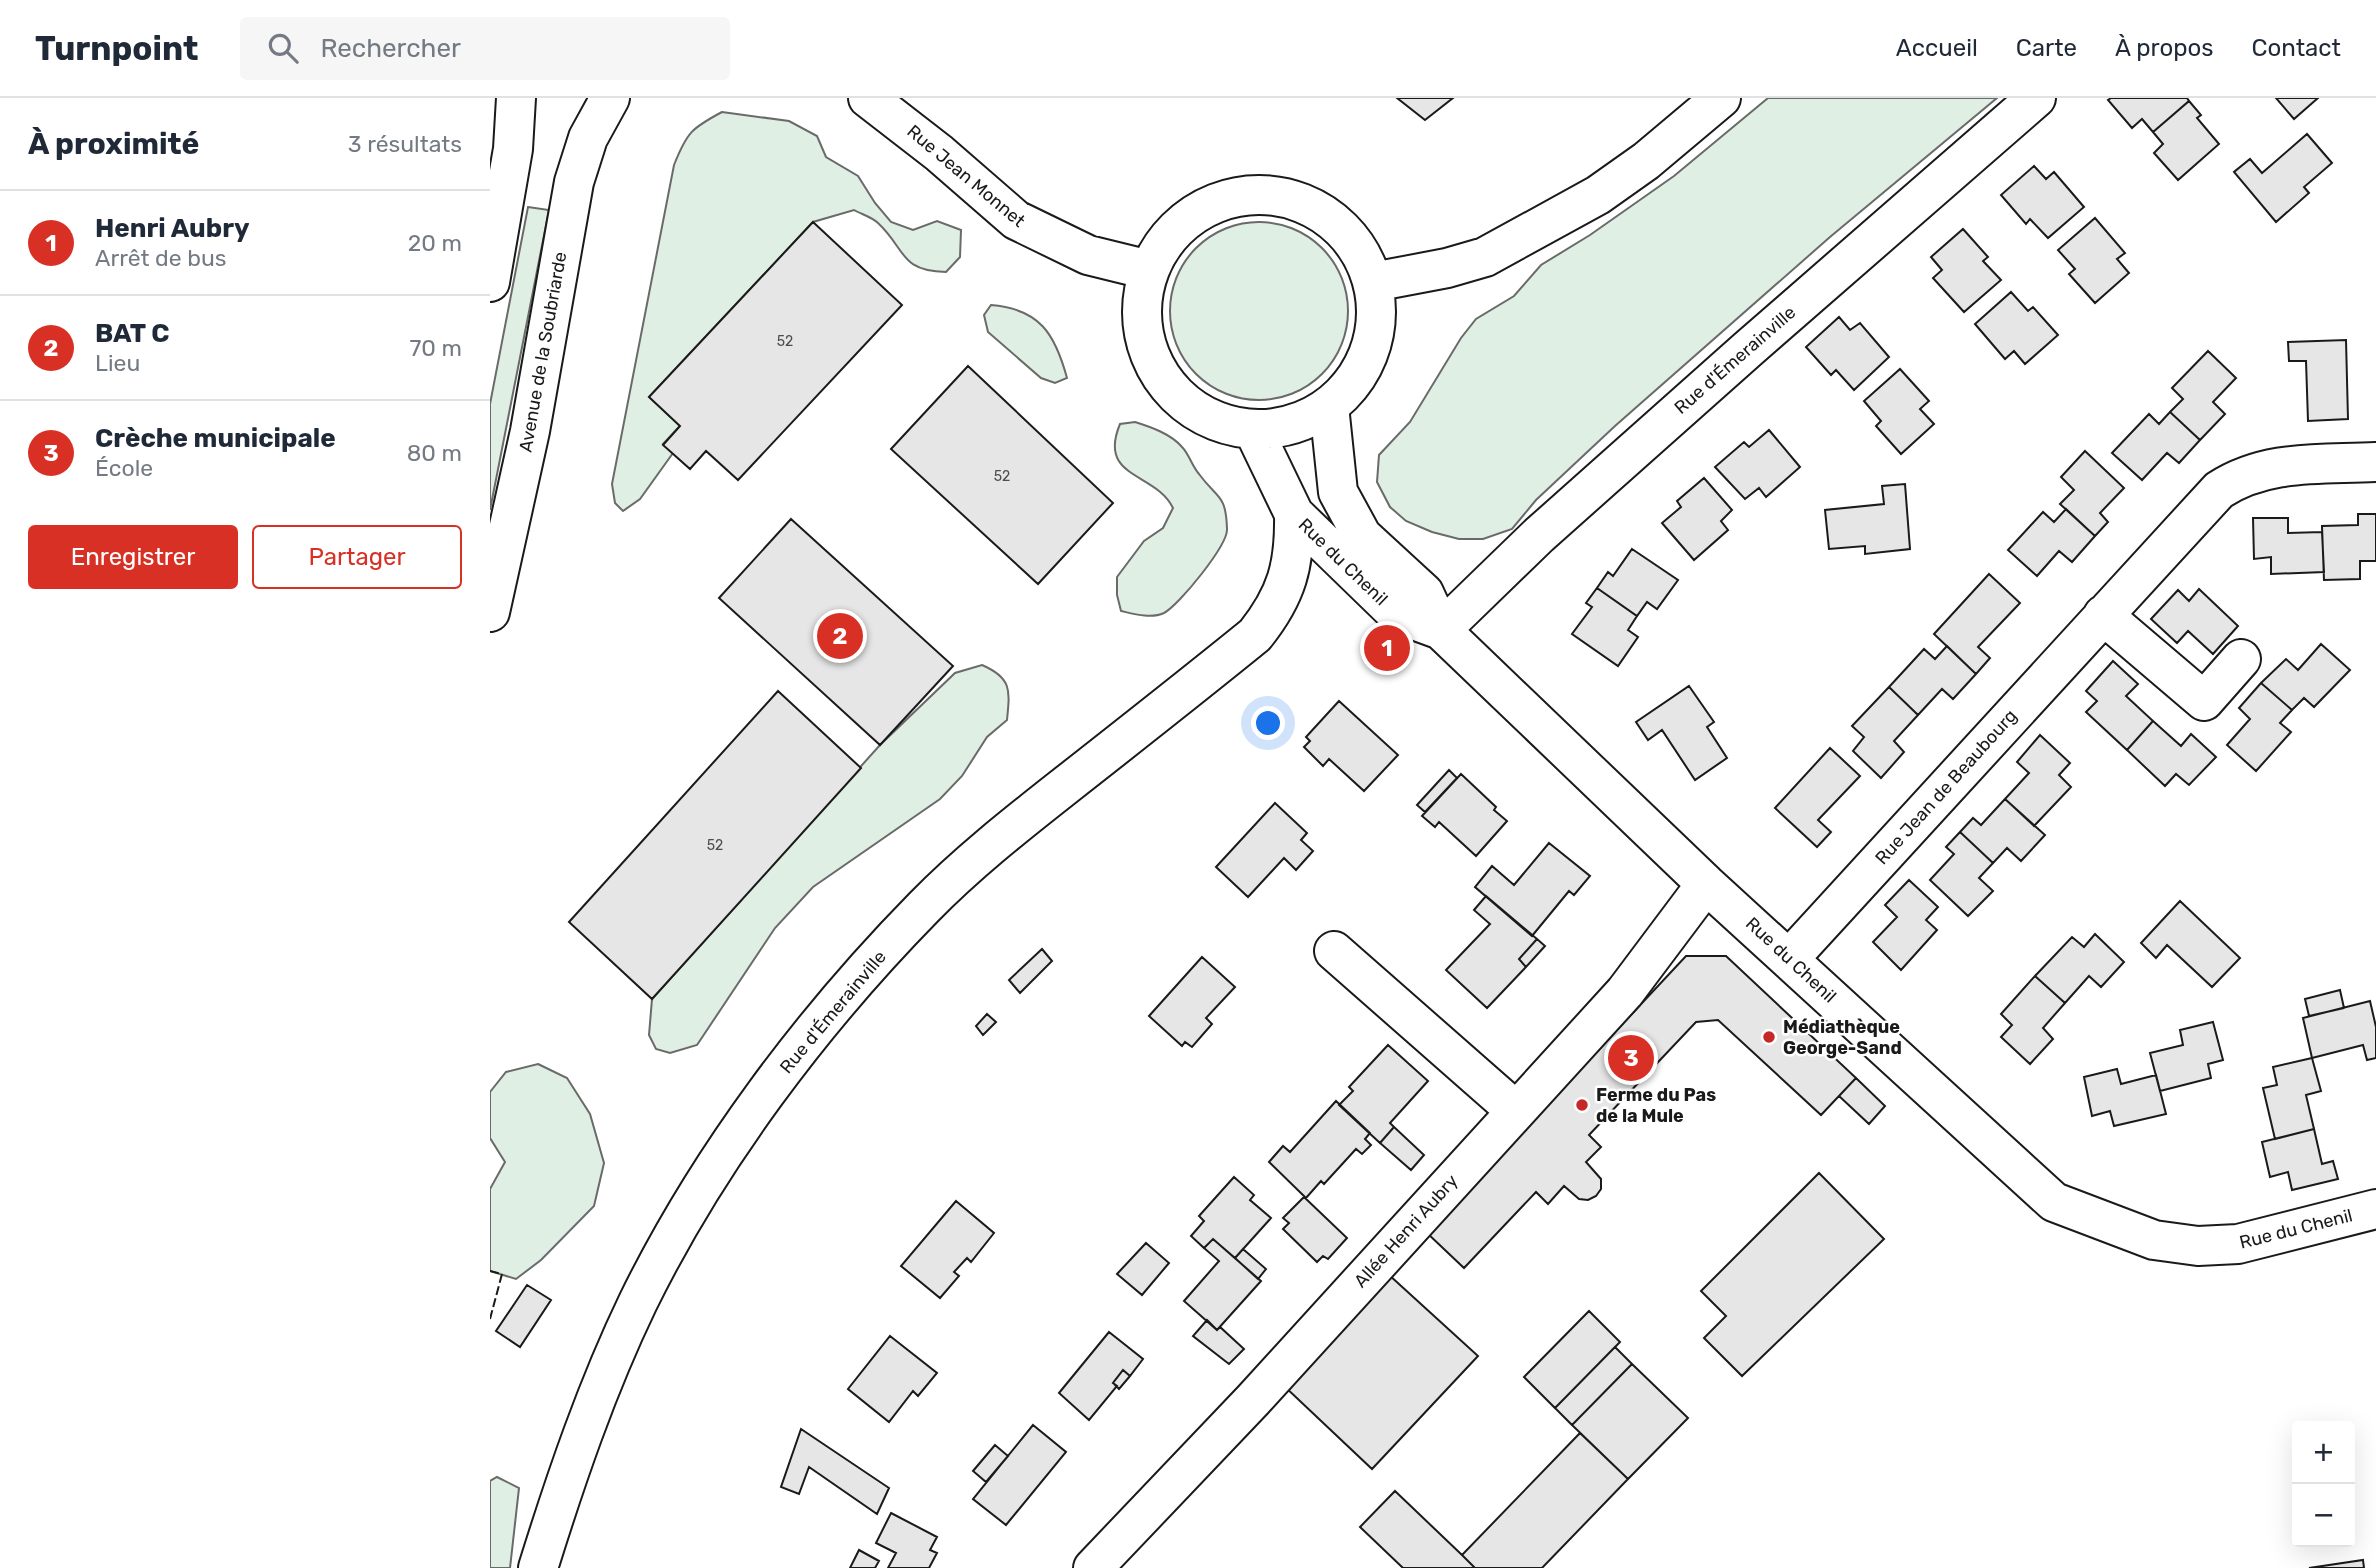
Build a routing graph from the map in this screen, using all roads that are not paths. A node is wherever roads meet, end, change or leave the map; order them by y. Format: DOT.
graph roads {
  1 [pos="516,98"];
  2 [pos="610,98"];
  3 [pos="868,98"];
  4 [pos="1721,98"];
  5 [pos="2036,98"];
  6 [pos="1149,270"];
  7 [pos="490,282"];
  8 [pos="1373,282"];
  9 [pos="1329,406"];
  10 [pos="1253,429"];
  11 [pos="2376,462"];
  12 [pos="1294,514"];
  13 [pos="1345,564"];
  14 [pos="1288,578"];
  15 [pos="490,612"];
  16 [pos="2103,615"];
  17 [pos="1441,630"];
  18 [pos="2241,659"];
  19 [pos="1706,884"];
  20 [pos="1334,951"];
  21 [pos="1790,959"];
  22 [pos="1516,1111"];
  23 [pos="2376,1209"];
  24 [pos="538,1568"];
  25 [pos="1093,1568"];
  1 -- 7 [label="street"];
  2 -- 15 [label="street, Avenue de la Soubriarde"];
  3 -- 6 [label="street, Rue Jean Monnet"];
  4 -- 8 [label="street"];
  5 -- 17 [label="street, Rue d'Émerainville"];
  6 -- 8 [label="street"];
  6 -- 10 [label="street"];
  8 -- 9 [label="street"];
  9 -- 10 [label="street"];
  9 -- 17 [label="street, Rue du Chenil"];
  10 -- 12 [label="street, Rue du Chenil"];
  11 -- 16 [label="street, Rue Jean de Beaubourg"];
  12 -- 13 [label="street, Rue du Chenil"];
  12 -- 14 [label="street, Rue d'Émerainville"];
  13 -- 14 [label="street"];
  13 -- 17 [label="street, Rue du Chenil"];
  14 -- 24 [label="street, Rue d'Émerainville"];
  16 -- 18 [label="street"];
  16 -- 21 [label="street, Rue Jean de Beaubourg"];
  17 -- 19 [label="street, Rue du Chenil"];
  19 -- 21 [label="street, Rue du Chenil"];
  19 -- 22 [label="street, Allée Henri Aubry"];
  20 -- 22 [label="street"];
  21 -- 23 [label="street, Rue du Chenil"];
  22 -- 25 [label="street, Allée Henri Aubry"];
}
